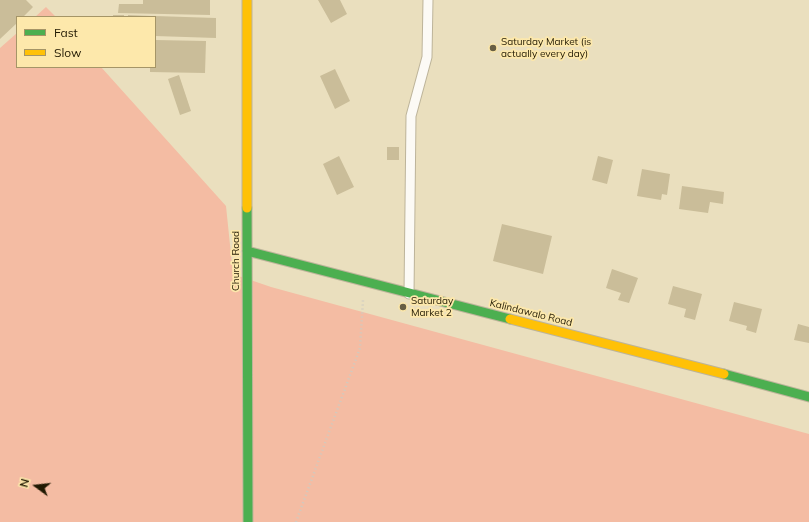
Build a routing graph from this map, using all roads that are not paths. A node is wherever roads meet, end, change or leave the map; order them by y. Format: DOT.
graph roads {
  1 [pos="247,0"];
  2 [pos="428,0"];
  3 [pos="247,251"];
  4 [pos="408,294"];
  5 [pos="809,397"];
  6 [pos="248,522"];
  1 -- 3 [label="street, Church Road"];
  2 -- 4 [label="lane"];
  3 -- 4 [label="street, Kalindawalo Road"];
  3 -- 6 [label="street, Church Road"];
  4 -- 5 [label="street, Kalindawalo Road"];
}
